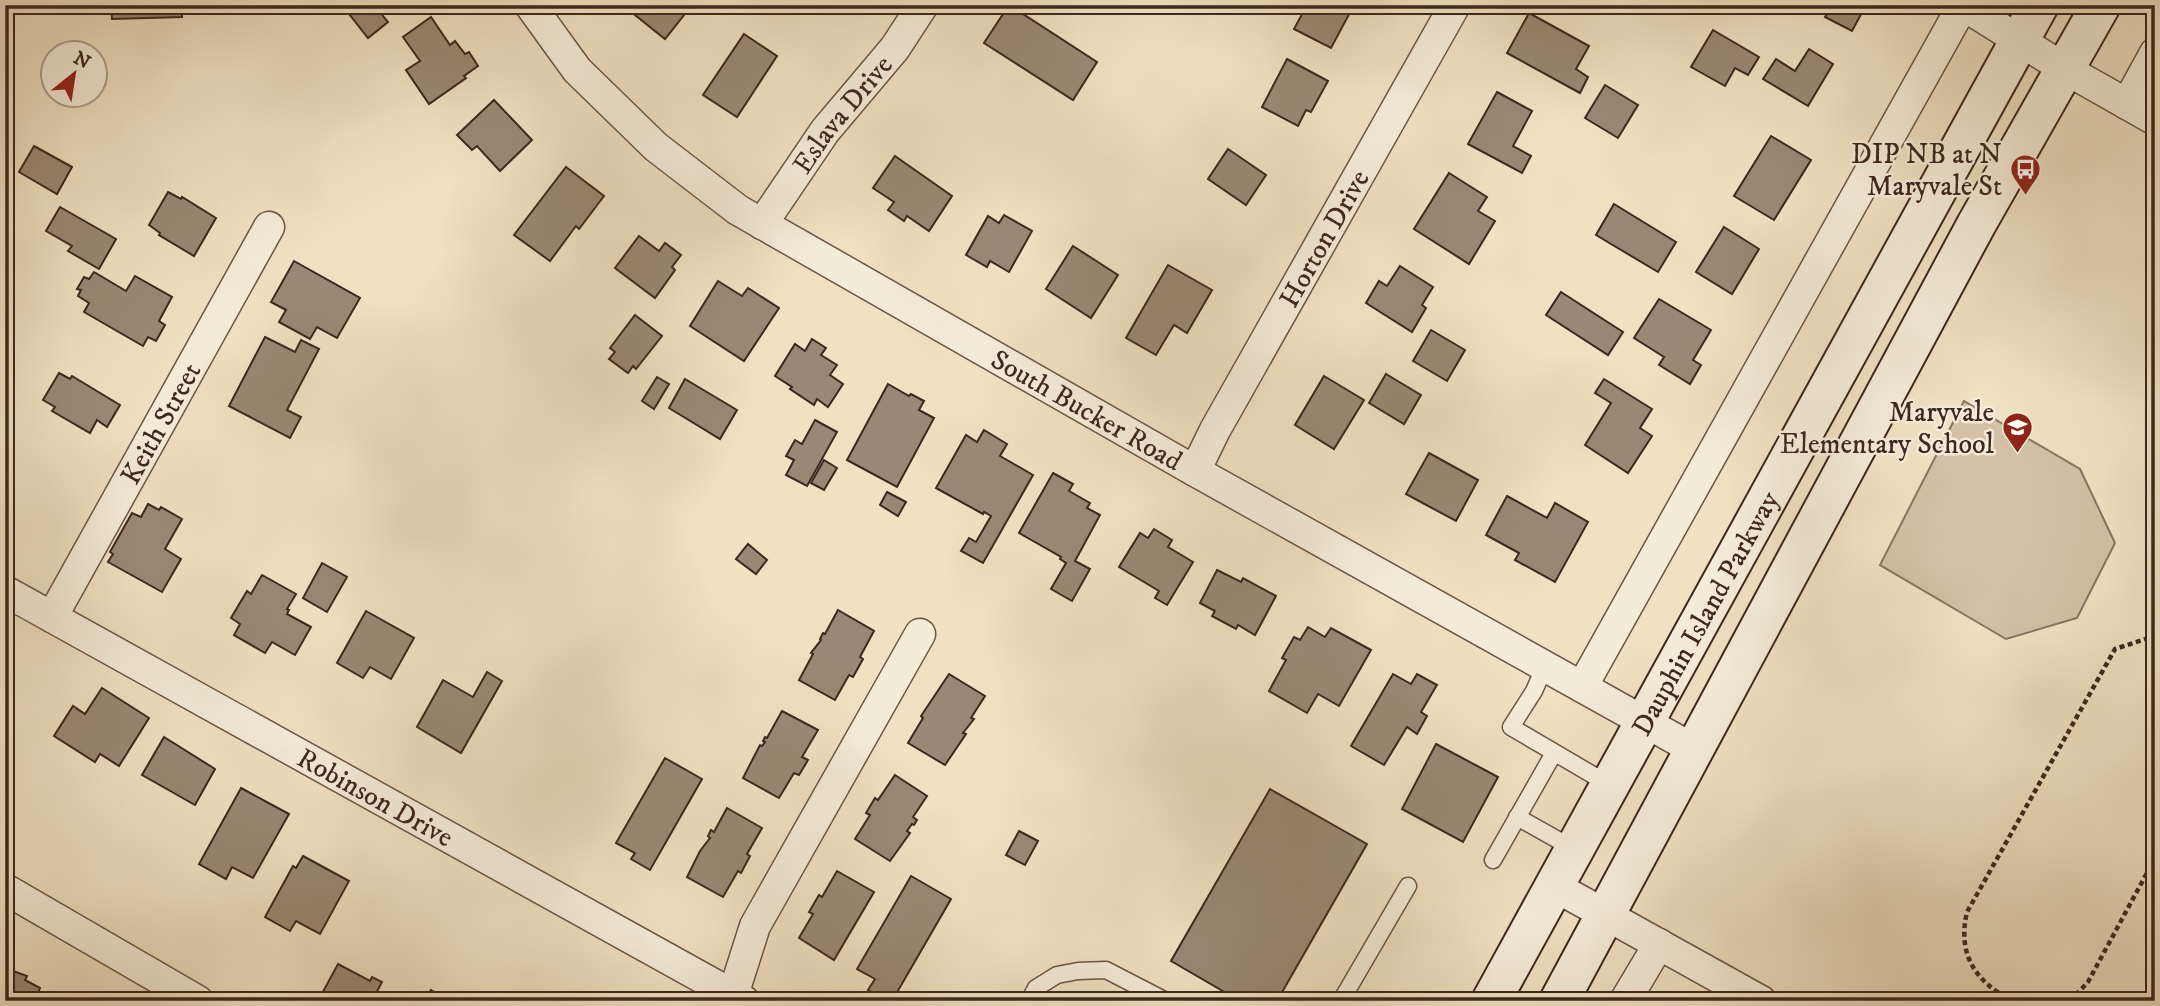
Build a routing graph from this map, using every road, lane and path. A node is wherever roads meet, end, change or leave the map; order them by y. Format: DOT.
graph roads {
  1 [pos="530,5"];
  2 [pos="923,5"];
  3 [pos="1455,5"];
  4 [pos="1963,5"];
  5 [pos="2039,5"];
  6 [pos="2101,5"];
  7 [pos="2020,40"];
  8 [pos="2155,54"];
  9 [pos="2065,69"];
  10 [pos="2127,104"];
  11 [pos="2155,120"];
  12 [pos="762,224"];
  13 [pos="268,227"];
  14 [pos="1195,471"];
  15 [pos="5,591"];
  16 [pos="52,617"];
  17 [pos="920,634"];
  18 [pos="2155,636"];
  19 [pos="1545,666"];
  20 [pos="1582,687"];
  21 [pos="1644,722"];
  22 [pos="1695,750"];
  23 [pos="1554,753"];
  24 [pos="1610,785"];
  25 [pos="1517,817"];
  26 [pos="1574,849"];
  27 [pos="2155,858"];
  28 [pos="1493,860"];
  29 [pos="1408,886"];
  30 [pos="1554,886"];
  31 [pos="5,889"];
  32 [pos="1607,915"];
  33 [pos="1659,944"];
  34 [pos="739,998"];
  35 [pos="198,1001"];
  36 [pos="1029,1001"];
  37 [pos="1166,1001"];
  38 [pos="1341,1001"];
  39 [pos="1490,1001"];
  40 [pos="1559,1001"];
  41 [pos="1626,1001"];
  42 [pos="1761,1001"];
  43 [pos="2013,1001"];
  44 [pos="2070,1001"];
  1 -- 12 [label="street, South Bucker Road"];
  2 -- 12 [label="street, Eslava Drive"];
  3 -- 14 [label="street, Horton Drive"];
  4 -- 7 [label="street"];
  4 -- 20 [label="street"];
  5 -- 7 [label="main road, Dauphin Island Parkway"];
  6 -- 9 [label="main road, Dauphin Island Parkway"];
  7 -- 9 [label="street"];
  7 -- 21 [label="main road, Dauphin Island Parkway"];
  8 -- 10 [label="street"];
  9 -- 10 [label="street"];
  9 -- 22 [label="main road, Dauphin Island Parkway"];
  10 -- 11 [label="street"];
  12 -- 14 [label="street, South Bucker Road"];
  13 -- 16 [label="street, Keith Street"];
  14 -- 19 [label="street, South Bucker Road"];
  15 -- 16 [label="street, Robinson Drive"];
  16 -- 34 [label="street, Robinson Drive"];
  17 -- 34 [label="street"];
  18 -- 43 [label="path"];
  19 -- 20 [label="street, South Bucker Road"];
  19 -- 23 [label="lane"];
  20 -- 21 [label="street, South Bucker Road"];
  21 -- 22 [label="street, South Bucker Road"];
  21 -- 24 [label="main road, Dauphin Island Parkway"];
  22 -- 32 [label="main road, Dauphin Island Parkway"];
  23 -- 24 [label="lane"];
  23 -- 25 [label="lane"];
  24 -- 26 [label="main road, Dauphin Island Parkway"];
  25 -- 26 [label="lane"];
  25 -- 28 [label="lane"];
  26 -- 30 [label="main road, Dauphin Island Parkway"];
  27 -- 44 [label="path"];
  29 -- 38 [label="lane"];
  30 -- 32 [label="street"];
  30 -- 39 [label="main road, Dauphin Island Parkway"];
  31 -- 35 [label="street"];
  32 -- 33 [label="street"];
  32 -- 40 [label="main road, Dauphin Island Parkway"];
  33 -- 41 [label="street"];
  33 -- 42 [label="street"];
  36 -- 37 [label="lane"];
}
